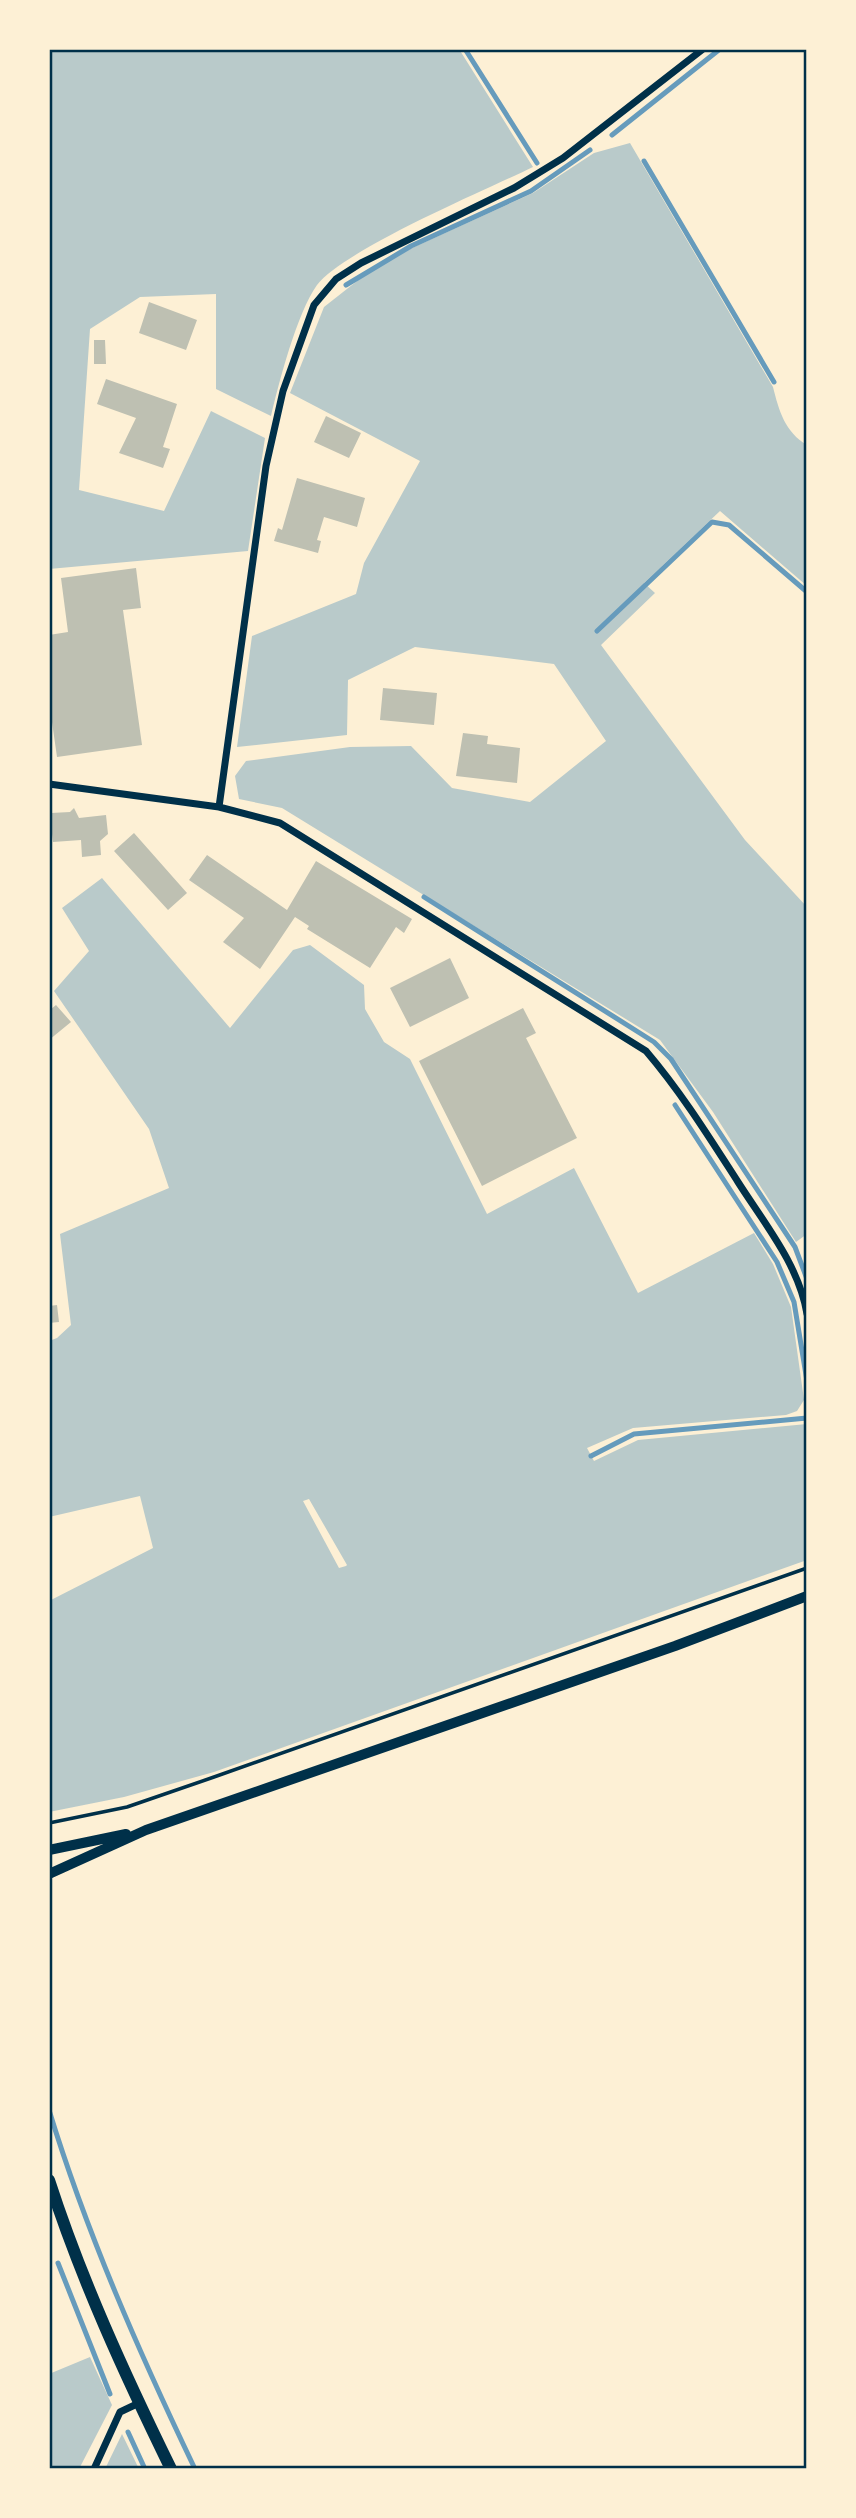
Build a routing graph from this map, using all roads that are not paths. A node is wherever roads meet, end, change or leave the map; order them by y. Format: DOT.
graph roads {
  1 [pos="704,49"];
  2 [pos="49,784"];
  3 [pos="219,807"];
  4 [pos="807,1314"];
  5 [pos="807,1596"];
  6 [pos="146,1829"];
  7 [pos="49,1850"];
  8 [pos="49,1874"];
  9 [pos="49,2180"];
  10 [pos="139,2403"];
  11 [pos="94,2469"];
  12 [pos="170,2469"];
  1 -- 3 [label="street"];
  2 -- 3 [label="street"];
  3 -- 4 [label="street"];
  5 -- 6 [label="street"];
  6 -- 7 [label="street"];
  6 -- 8 [label="street"];
  9 -- 10 [label="main road"];
  10 -- 11 [label="street"];
  10 -- 12 [label="main road"];
}
